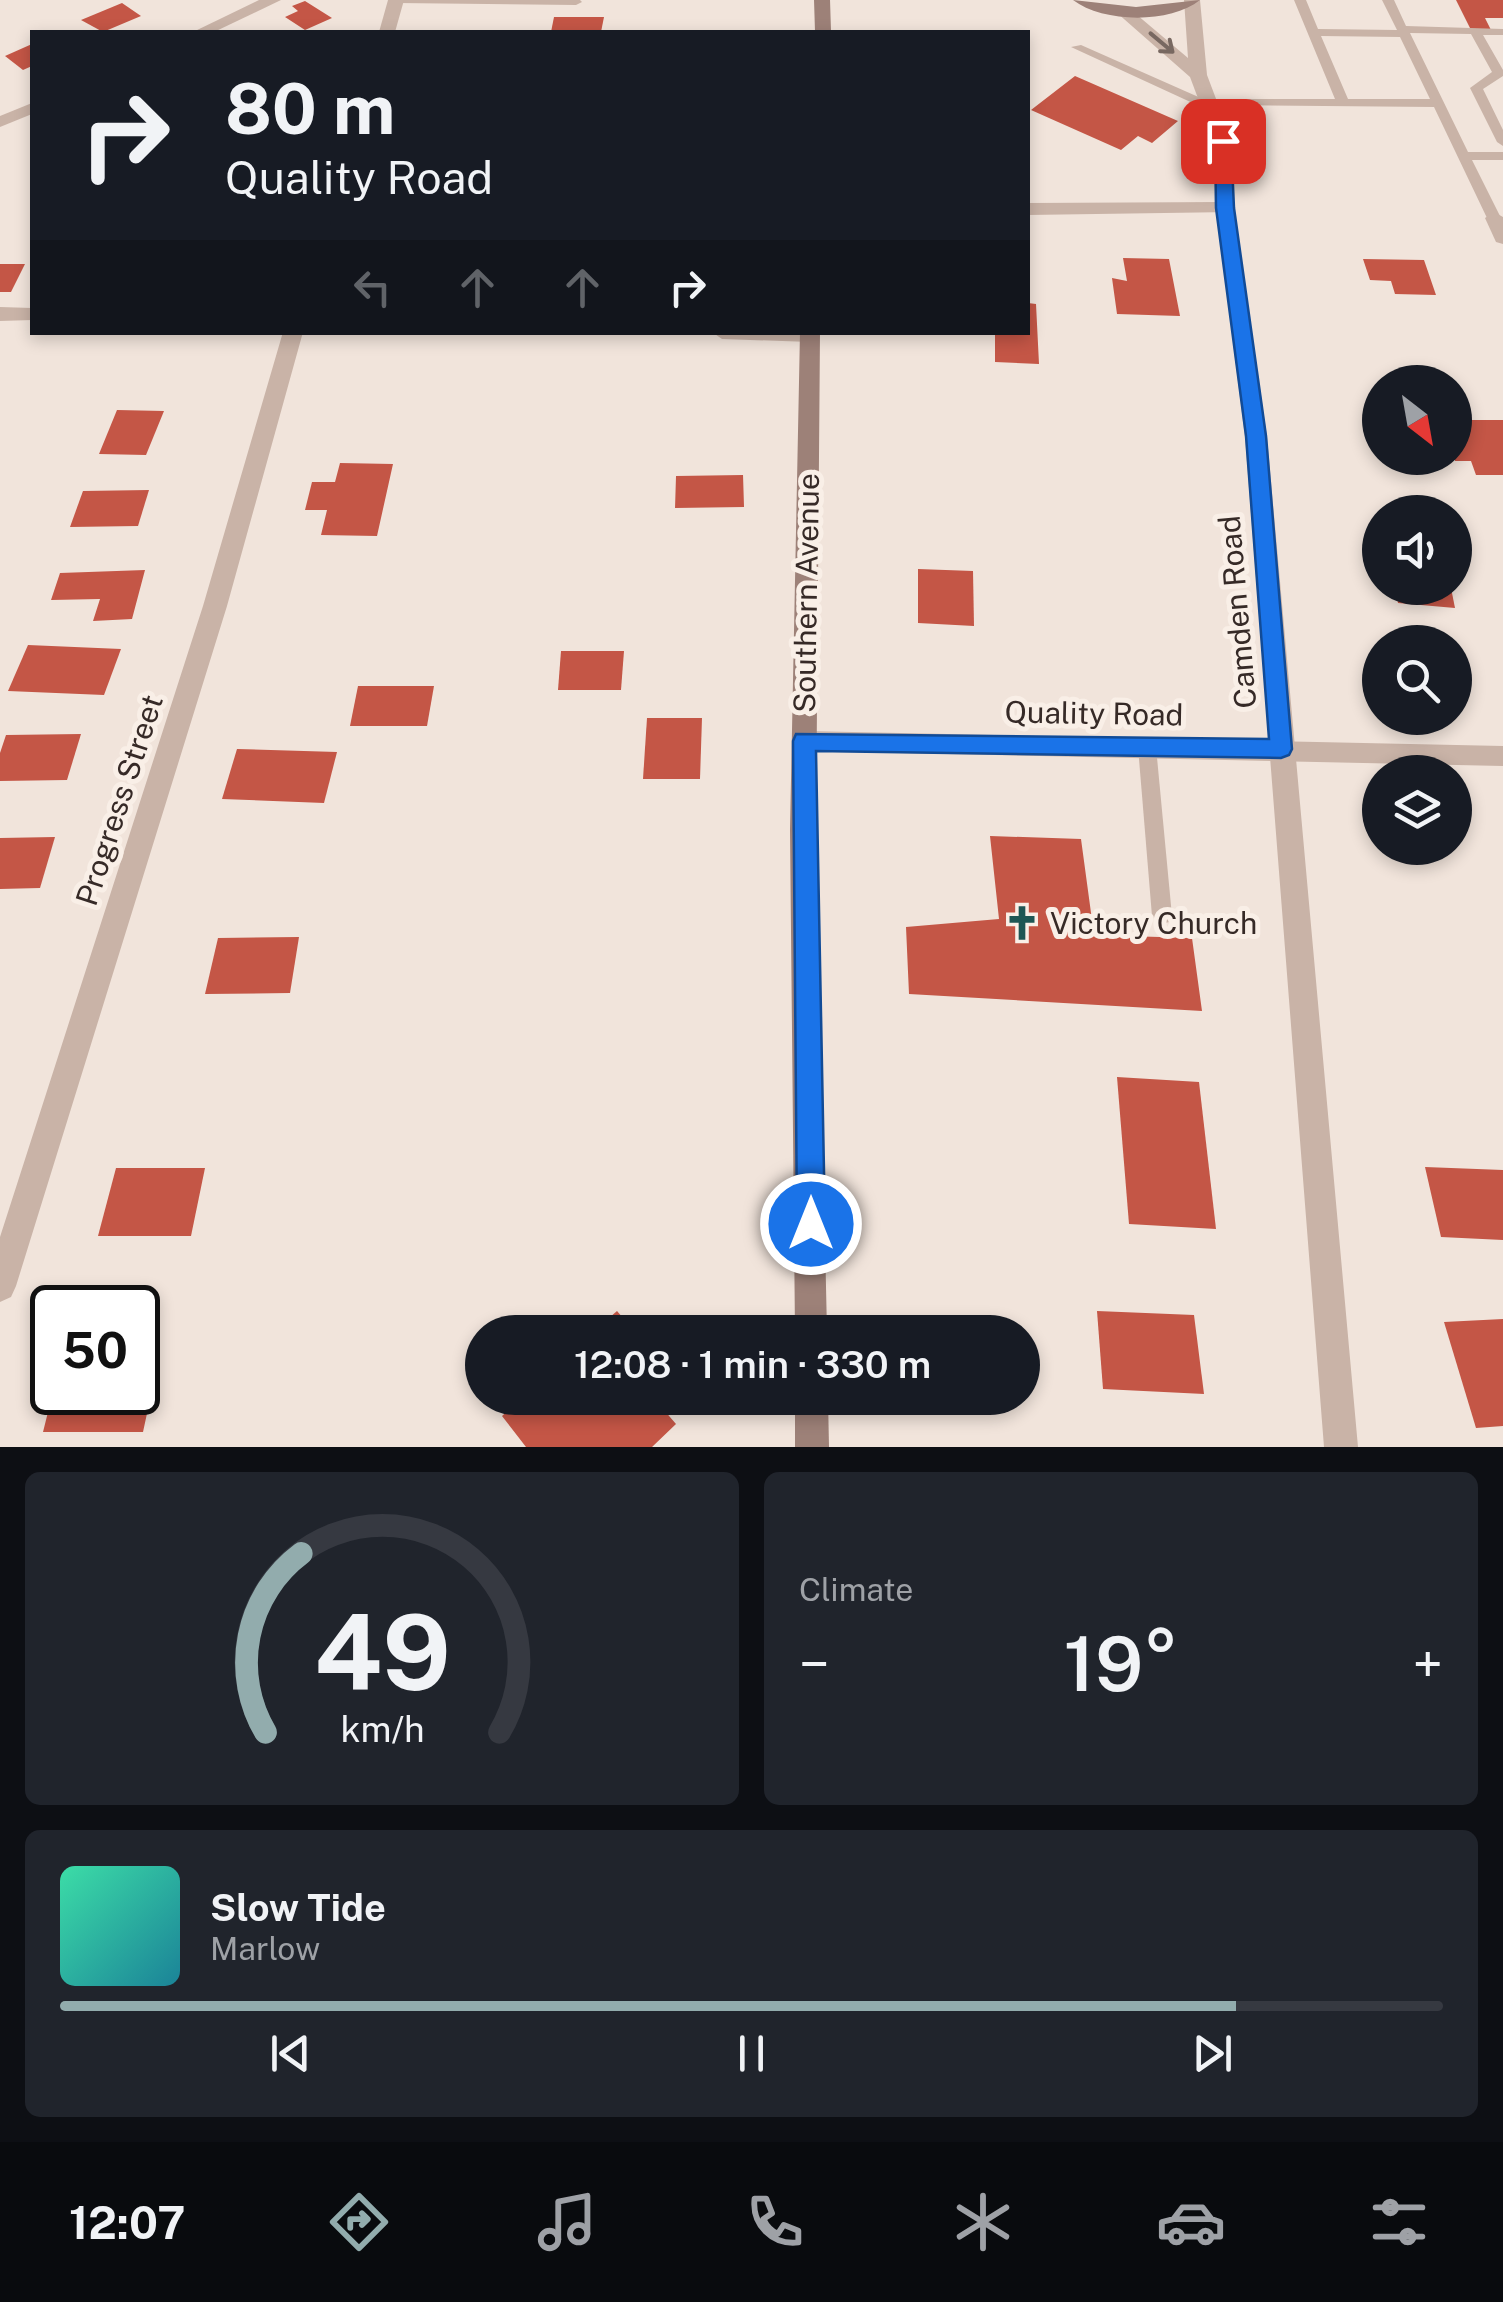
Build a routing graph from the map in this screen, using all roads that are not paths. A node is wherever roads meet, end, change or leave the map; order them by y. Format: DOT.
graph roads {
  1 [pos="274,0"];
  2 [pos="397,0"];
  3 [pos="822,0"];
  4 [pos="1080,0"];
  5 [pos="1192,0"];
  6 [pos="1300,0"];
  7 [pos="1388,0"];
  8 [pos="576,2"];
  9 [pos="1124,12"];
  10 [pos="206,30"];
  11 [pos="388,30"];
  12 [pos="822,30"];
  13 [pos="1403,31"];
  14 [pos="1475,31"];
  15 [pos="1313,32"];
  16 [pos="1503,32"];
  17 [pos="1077,47"];
  18 [pos="1198,75"];
  19 [pos="1343,103"];
  20 [pos="1209,104"];
  21 [pos="1438,104"];
  22 [pos="30,109"];
  23 [pos="0,122"];
  24 [pos="1503,142"];
  25 [pos="1464,156"];
  26 [pos="1503,156"];
  27 [pos="1225,208"];
  28 [pos="1030,209"];
  29 [pos="1494,218"];
  30 [pos="1503,238"];
  31 [pos="0,314"];
  32 [pos="30,314"];
  33 [pos="293,335"];
  34 [pos="810,335"];
  35 [pos="804,741"];
  36 [pos="1147,747"];
  37 [pos="1281,749"];
  38 [pos="1503,756"];
  39 [pos="1162,916"];
  40 [pos="0,1286"];
  41 [pos="811,1315"];
  42 [pos="812,1415"];
  43 [pos="812,1447"];
  44 [pos="1341,1447"];
  1 -- 10 [label="street"];
  2 -- 8 [label="lane"];
  2 -- 11 [label="street"];
  3 -- 12 [label="main road"];
  4 -- 9 [label="main road"];
  5 -- 9 [label="main road"];
  5 -- 18 [label="street, Camden Road"];
  6 -- 15 [label="lane"];
  7 -- 13 [label="lane"];
  9 -- 18 [label="street, Camden Road, one-way"];
  13 -- 14 [label="lane"];
  13 -- 15 [label="lane"];
  13 -- 21 [label="lane"];
  14 -- 16 [label="lane"];
  14 -- 24 [label="lane"];
  15 -- 19 [label="lane"];
  17 -- 20 [label="lane"];
  18 -- 20 [label="street, Camden Road"];
  19 -- 20 [label="lane"];
  19 -- 21 [label="lane"];
  20 -- 27 [label="street, Camden Road"];
  21 -- 25 [label="lane"];
  22 -- 23 [label="street"];
  25 -- 26 [label="lane"];
  25 -- 29 [label="lane"];
  27 -- 28 [label="street"];
  27 -- 37 [label="street, Camden Road"];
  29 -- 30 [label="street"];
  31 -- 32 [label="street"];
  33 -- 40 [label="street, Progress Street"];
  34 -- 35 [label="main road, Southern Avenue"];
  35 -- 36 [label="street, Quality Road"];
  35 -- 41 [label="main road, Southern Avenue"];
  36 -- 37 [label="street, Quality Road"];
  36 -- 39 [label="lane"];
  37 -- 38 [label="street, Quality Road"];
  37 -- 44 [label="street, Camden Road"];
  42 -- 43 [label="main road"];
}
